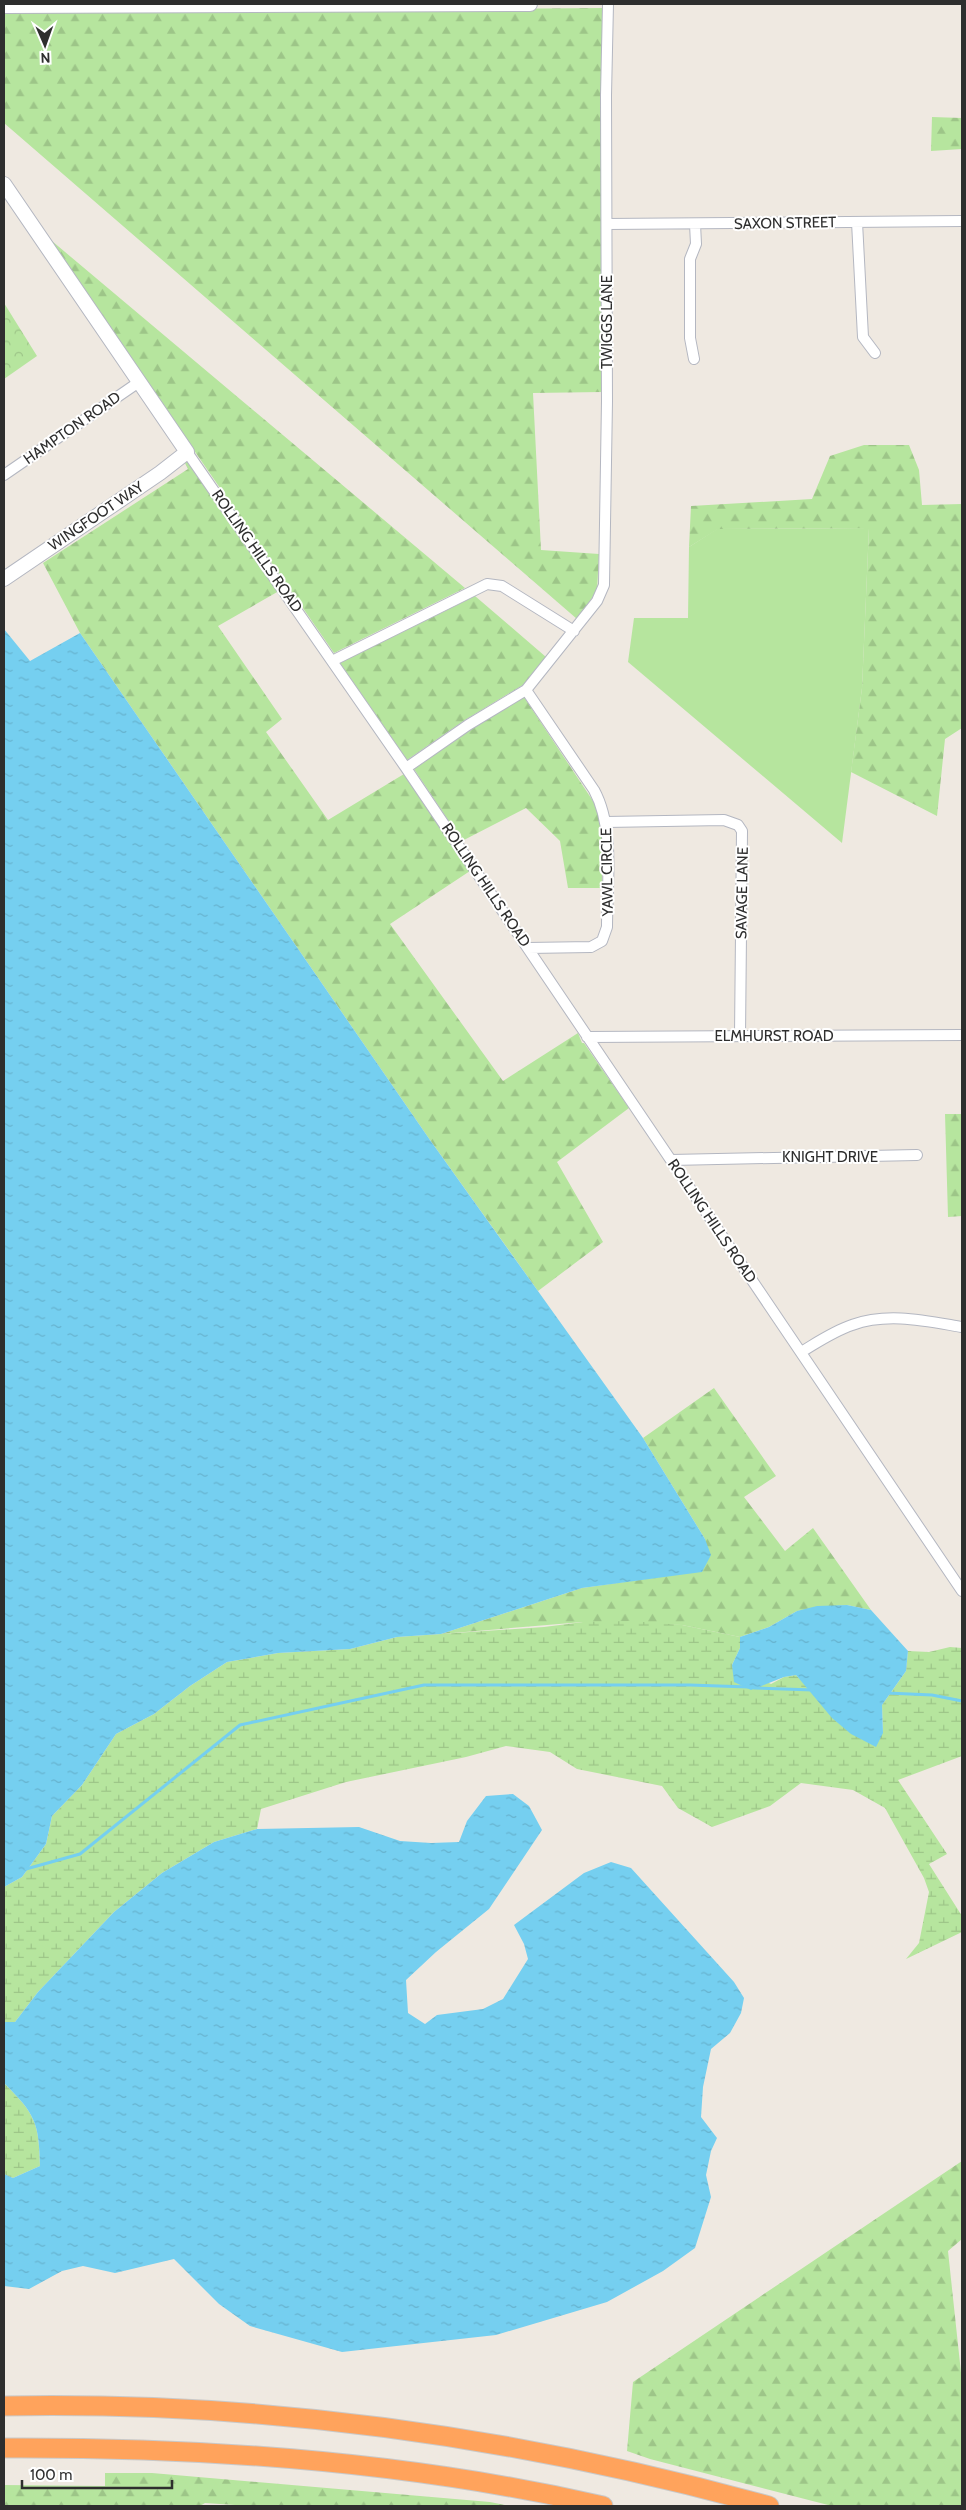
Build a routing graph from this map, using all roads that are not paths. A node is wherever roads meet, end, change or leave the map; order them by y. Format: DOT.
graph roads {
  1 [pos="530,4"];
  2 [pos="608,4"];
  3 [pos="5,5"];
  4 [pos="308,5"];
  5 [pos="4,184"];
  6 [pos="962,220"];
  7 [pos="857,222"];
  8 [pos="607,224"];
  9 [pos="695,224"];
  10 [pos="875,353"];
  11 [pos="694,360"];
  12 [pos="139,382"];
  13 [pos="187,452"];
  14 [pos="4,475"];
  15 [pos="4,579"];
  16 [pos="574,631"];
  17 [pos="332,660"];
  18 [pos="526,690"];
  19 [pos="406,768"];
  20 [pos="606,822"];
  21 [pos="528,948"];
  22 [pos="740,1036"];
  23 [pos="962,1036"];
  24 [pos="587,1037"];
  25 [pos="917,1155"];
  26 [pos="671,1160"];
  27 [pos="962,1327"];
  28 [pos="801,1352"];
  29 [pos="962,1591"];
  30 [pos="4,2406"];
  31 [pos="4,2448"];
  32 [pos="603,2506"];
  33 [pos="769,2506"];
  1 -- 4 [label="street"];
  2 -- 8 [label="street, TWIGGS LANE"];
  3 -- 4 [label="street"];
  5 -- 12 [label="street, ROLLING HILLS ROAD"];
  6 -- 7 [label="street, SAXON STREET"];
  7 -- 9 [label="street, SAXON STREET"];
  7 -- 10 [label="street"];
  8 -- 9 [label="street, SAXON STREET"];
  8 -- 16 [label="street, TWIGGS LANE"];
  9 -- 11 [label="street"];
  12 -- 13 [label="street, ROLLING HILLS ROAD"];
  12 -- 14 [label="street, HAMPTON ROAD"];
  13 -- 15 [label="street, WINGFOOT WAY"];
  13 -- 17 [label="street, ROLLING HILLS ROAD"];
  16 -- 17 [label="street"];
  16 -- 18 [label="street"];
  17 -- 19 [label="street, ROLLING HILLS ROAD"];
  18 -- 19 [label="street"];
  18 -- 20 [label="street, YAWL CIRCLE"];
  19 -- 21 [label="street, ROLLING HILLS ROAD"];
  20 -- 21 [label="street, YAWL CIRCLE"];
  20 -- 22 [label="street, SAVAGE LANE"];
  21 -- 24 [label="street, ROLLING HILLS ROAD"];
  22 -- 23 [label="street, ELMHURST ROAD"];
  22 -- 24 [label="street, ELMHURST ROAD"];
  24 -- 26 [label="street, ROLLING HILLS ROAD"];
  25 -- 26 [label="street, KNIGHT DRIVE"];
  26 -- 28 [label="street, ROLLING HILLS ROAD"];
  27 -- 28 [label="street"];
  28 -- 29 [label="street, ROLLING HILLS ROAD"];
  30 -- 33 [label="highway"];
  31 -- 32 [label="highway"];
}
